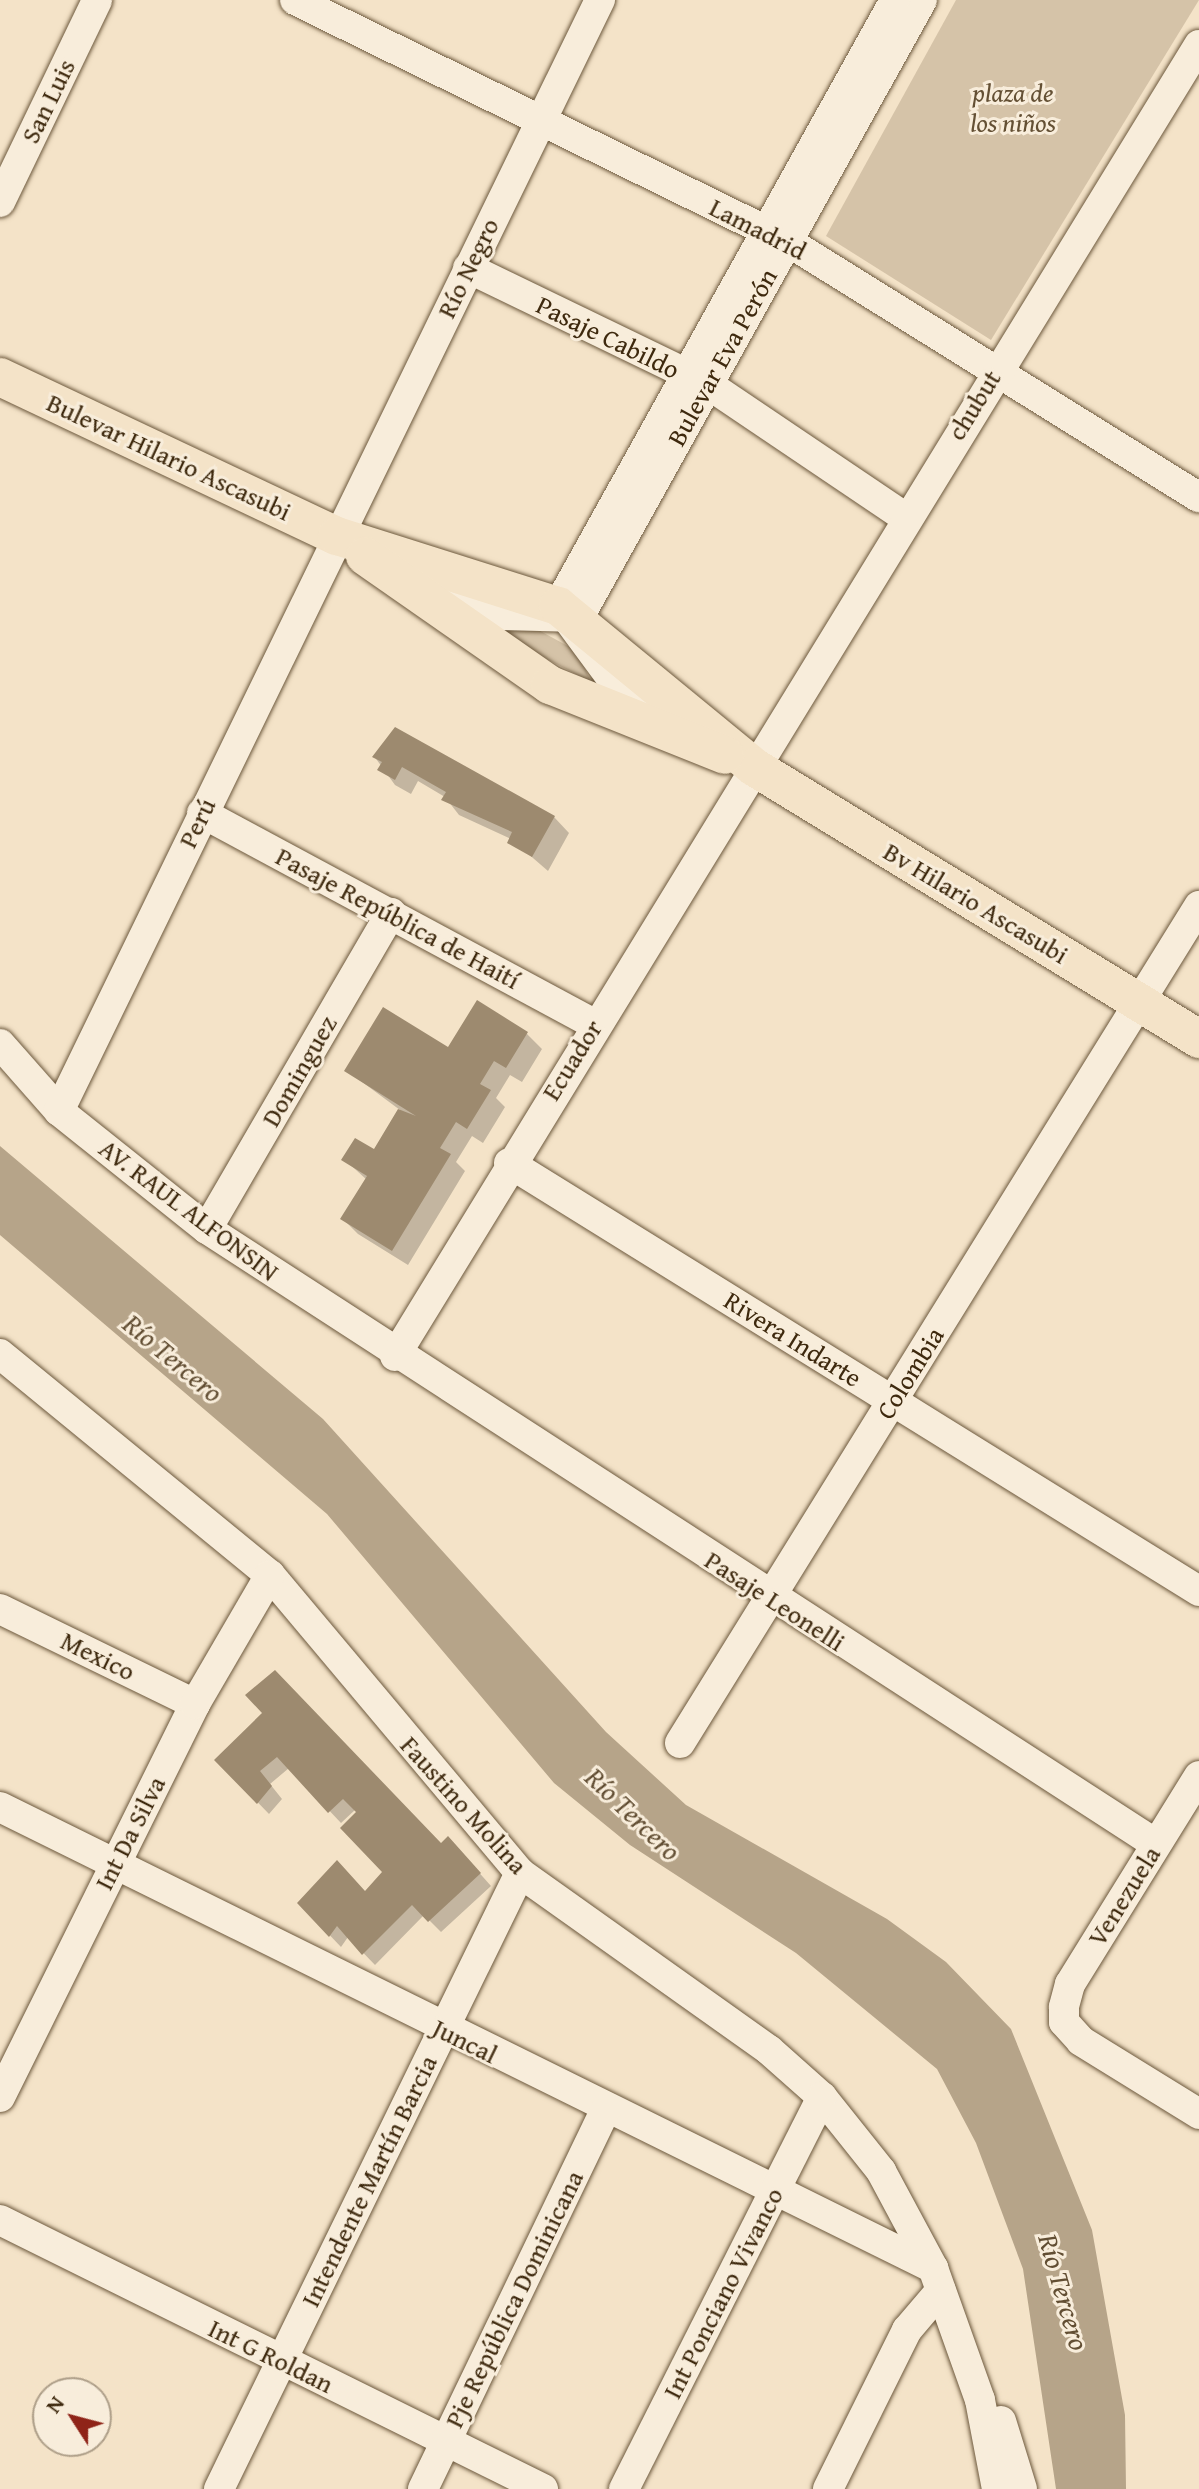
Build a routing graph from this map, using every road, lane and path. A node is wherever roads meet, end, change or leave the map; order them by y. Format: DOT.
graph roads {
  1 [pos="97,0"];
  2 [pos="295,0"];
  3 [pos="600,0"];
  4 [pos="895,0"];
  5 [pos="922,0"];
  6 [pos="1199,45"];
  7 [pos="541,117"];
  8 [pos="0,202"];
  9 [pos="776,236"];
  10 [pos="468,268"];
  11 [pos="996,369"];
  12 [pos="0,377"];
  13 [pos="694,379"];
  14 [pos="1199,497"];
  15 [pos="905,517"];
  16 [pos="337,536"];
  17 [pos="420,596"];
  18 [pos="567,613"];
  19 [pos="663,730"];
  20 [pos="754,767"];
  21 [pos="202,813"];
  22 [pos="1199,906"];
  23 [pos="391,913"];
  24 [pos="1140,1003"];
  25 [pos="594,1024"];
  26 [pos="1199,1039"];
  27 [pos="0,1044"];
  28 [pos="59,1111"];
  29 [pos="509,1163"];
  30 [pos="207,1229"];
  31 [pos="0,1354"];
  32 [pos="395,1356"];
  33 [pos="893,1401"];
  34 [pos="270,1575"];
  35 [pos="1199,1591"];
  36 [pos="771,1598"];
  37 [pos="0,1609"];
  38 [pos="195,1704"];
  39 [pos="680,1743"];
  40 [pos="1199,1776"];
  41 [pos="0,1807"];
  42 [pos="1156,1844"];
  43 [pos="114,1864"];
  44 [pos="520,1873"];
  45 [pos="441,2030"];
  46 [pos="0,2097"];
  47 [pos="822,2097"];
  48 [pos="606,2109"];
  49 [pos="1199,2114"];
  50 [pos="774,2191"];
  51 [pos="0,2220"];
  52 [pos="937,2279"];
  53 [pos="960,2341"];
  54 [pos="282,2362"];
  55 [pos="445,2441"];
  56 [pos="992,2452"];
  57 [pos="219,2489"];
  58 [pos="423,2489"];
  59 [pos="543,2489"];
  60 [pos="624,2489"];
  61 [pos="828,2489"];
  62 [pos="987,2489"];
  63 [pos="997,2489"];
  64 [pos="1022,2489"];
  1 -- 8 [label="street, San Luis"];
  2 -- 7 [label="street, Lamadrid"];
  3 -- 7 [label="street, Río Negro"];
  4 -- 9 [label="street, Bulevar Eva Perón"];
  5 -- 9 [label="street, Bulevar Eva Perón"];
  6 -- 11 [label="street, chubut"];
  7 -- 9 [label="street, Lamadrid"];
  7 -- 10 [label="street, Río Negro"];
  9 -- 11 [label="street, Lamadrid"];
  9 -- 13 [label="street, Bulevar Eva Perón"];
  10 -- 13 [label="street, Pasaje Cabildo"];
  10 -- 16 [label="street, Río Negro"];
  11 -- 14 [label="street, Lamadrid"];
  11 -- 15 [label="street, chubut"];
  12 -- 16 [label="main road, Bulevar Hilario Ascasubi"];
  13 -- 15 [label="street, Pasaje Cabildo"];
  13 -- 18 [label="street, Bulevar Eva Perón"];
  15 -- 20 [label="street, chubut"];
  16 -- 17 [label="main road, Bulevar Hilario Ascasubi"];
  16 -- 18 [label="main road, Bulevar Hilario Ascasubi"];
  16 -- 21 [label="street, Perú"];
  17 -- 18 [label="street"];
  17 -- 19 [label="main road, Bulevar Hilario Ascasubi"];
  18 -- 19 [label="street"];
  18 -- 20 [label="main road, Bulevar Hilario Ascasubi"];
  19 -- 20 [label="main road, Bulevar Hilario Ascasubi"];
  20 -- 24 [label="main road, Bv Hilario Ascasubi"];
  20 -- 25 [label="street, Ecuador"];
  21 -- 23 [label="street, Pasaje República de Haití"];
  21 -- 28 [label="street, Perú"];
  22 -- 24 [label="street, Colombia"];
  23 -- 25 [label="street, Pasaje República de Haití"];
  23 -- 30 [label="street, Dominguez"];
  24 -- 26 [label="main road, Bv Hilario Ascasubi"];
  24 -- 33 [label="street, Colombia"];
  25 -- 29 [label="street, Ecuador"];
  27 -- 28 [label="street, AV. RAUL ALFONSIN"];
  28 -- 30 [label="street, AV. RAUL ALFONSIN"];
  29 -- 32 [label="street, Ecuador"];
  29 -- 33 [label="street, Rivera Indarte"];
  30 -- 32 [label="street, AV. RAUL ALFONSIN"];
  31 -- 34 [label="street, Faustino Molina"];
  32 -- 36 [label="street, Pasaje Leonelli"];
  33 -- 35 [label="street, Rivera Indarte"];
  33 -- 36 [label="street, Colombia"];
  34 -- 38 [label="street, Int Da Silva"];
  34 -- 44 [label="street, Faustino Molina"];
  36 -- 39 [label="street, Colombia"];
  36 -- 42 [label="street, Pasaje Leonelli"];
  37 -- 38 [label="street, Mexico"];
  38 -- 43 [label="street, Int Da Silva"];
  40 -- 42 [label="street, Venezuela"];
  41 -- 43 [label="street, Juncal"];
  42 -- 49 [label="street, Venezuela"];
  43 -- 45 [label="street, Juncal"];
  43 -- 46 [label="street, Int Da Silva"];
  44 -- 45 [label="street, Intendente Martín Barcia"];
  44 -- 47 [label="street, Faustino Molina"];
  45 -- 48 [label="street, Juncal"];
  45 -- 54 [label="street, Intendente Martín Barcia"];
  47 -- 50 [label="street, Int Ponciano Vivanco"];
  47 -- 52 [label="street, Faustino Molina"];
  48 -- 50 [label="street, Juncal"];
  48 -- 55 [label="street, Pje República Dominicana"];
  50 -- 52 [label="street, Juncal"];
  50 -- 60 [label="street, Int Ponciano Vivanco"];
  51 -- 54 [label="street, Int G Roldan"];
  52 -- 53 [label="street, Faustino Molina"];
  52 -- 61 [label="street"];
  53 -- 56 [label="street, Faustino Molina"];
  53 -- 64 [label="street, Faustino Molina"];
  54 -- 55 [label="street, Int G Roldan"];
  54 -- 57 [label="street, Intendente Martín Barcia"];
  55 -- 58 [label="street, Pje República Dominicana"];
  55 -- 59 [label="street, Int G Roldan"];
  56 -- 62 [label="street"];
  56 -- 63 [label="street, Faustino Molina"];
}
